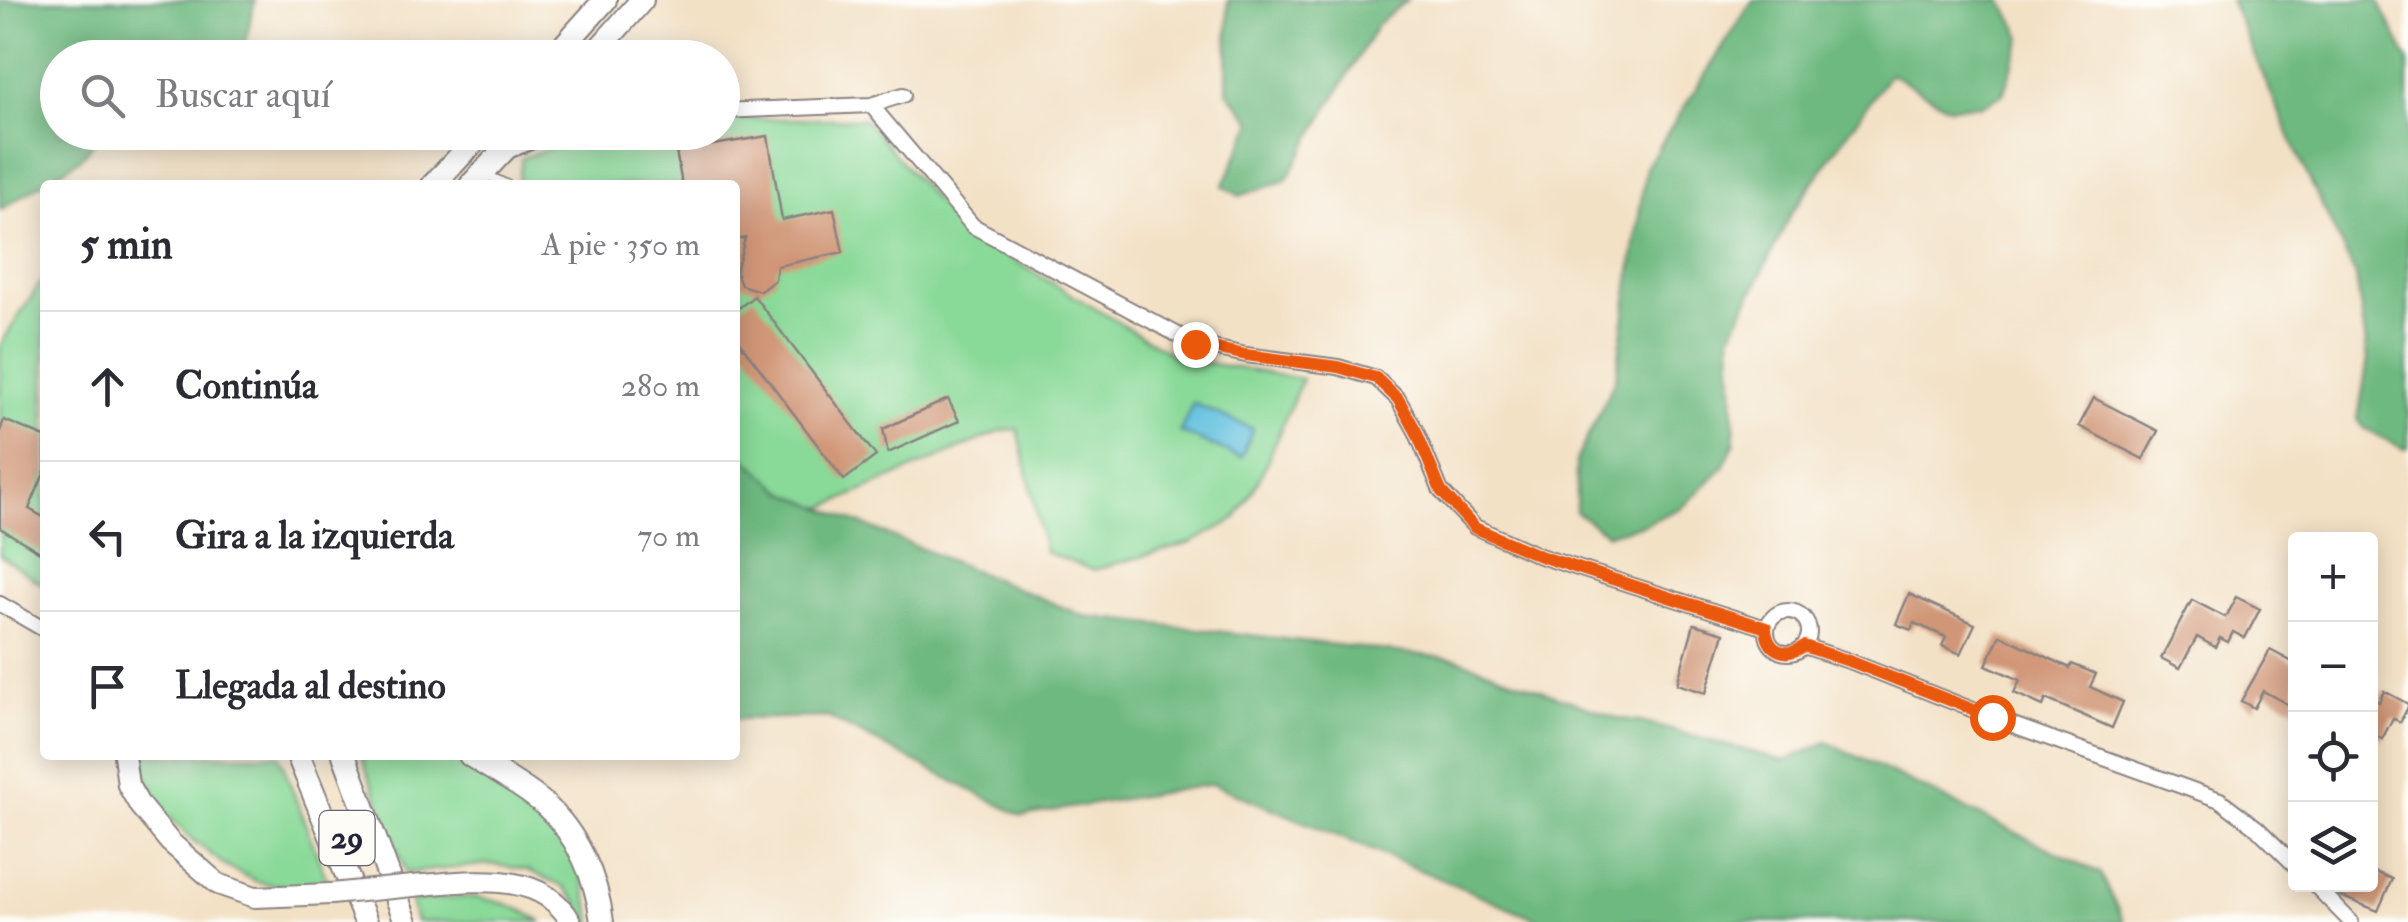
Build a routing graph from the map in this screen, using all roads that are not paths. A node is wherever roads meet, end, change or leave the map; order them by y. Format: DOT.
graph roads {
  1 [pos="605,0"];
  2 [pos="642,0"];
  3 [pos="569,40"];
  4 [pos="606,40"];
  5 [pos="903,95"];
  6 [pos="872,105"];
  7 [pos="740,110"];
  8 [pos="466,150"];
  9 [pos="505,150"];
  10 [pos="511,150"];
  11 [pos="501,154"];
  12 [pos="477,179"];
  13 [pos="438,180"];
  14 [pos="0,604"];
  15 [pos="40,627"];
  16 [pos="1766,628"];
  17 [pos="1804,646"];
  18 [pos="125,760"];
  19 [pos="300,760"];
  20 [pos="316,760"];
  21 [pos="346,760"];
  22 [pos="478,760"];
  23 [pos="2288,858"];
  24 [pos="2322,892"];
  25 [pos="366,922"];
  26 [pos="377,922"];
  27 [pos="406,922"];
  28 [pos="571,922"];
  29 [pos="602,922"];
  30 [pos="2351,922"];
  1 -- 3 [label="highway"];
  2 -- 4 [label="highway"];
  5 -- 6 [label="street"];
  6 -- 7 [label="street"];
  6 -- 16 [label="street"];
  8 -- 13 [label="highway"];
  9 -- 11 [label="highway"];
  10 -- 11 [label="street"];
  11 -- 12 [label="highway"];
  14 -- 15 [label="street"];
  16 -- 17 [label="street"];
  16 -- 17 [label="street"];
  17 -- 23 [label="street"];
  18 -- 28 [label="main road, bridge"];
  19 -- 25 [label="highway"];
  20 -- 26 [label="highway, 29"];
  21 -- 27 [label="highway, 29"];
  22 -- 29 [label="highway"];
  24 -- 30 [label="street"];
}
